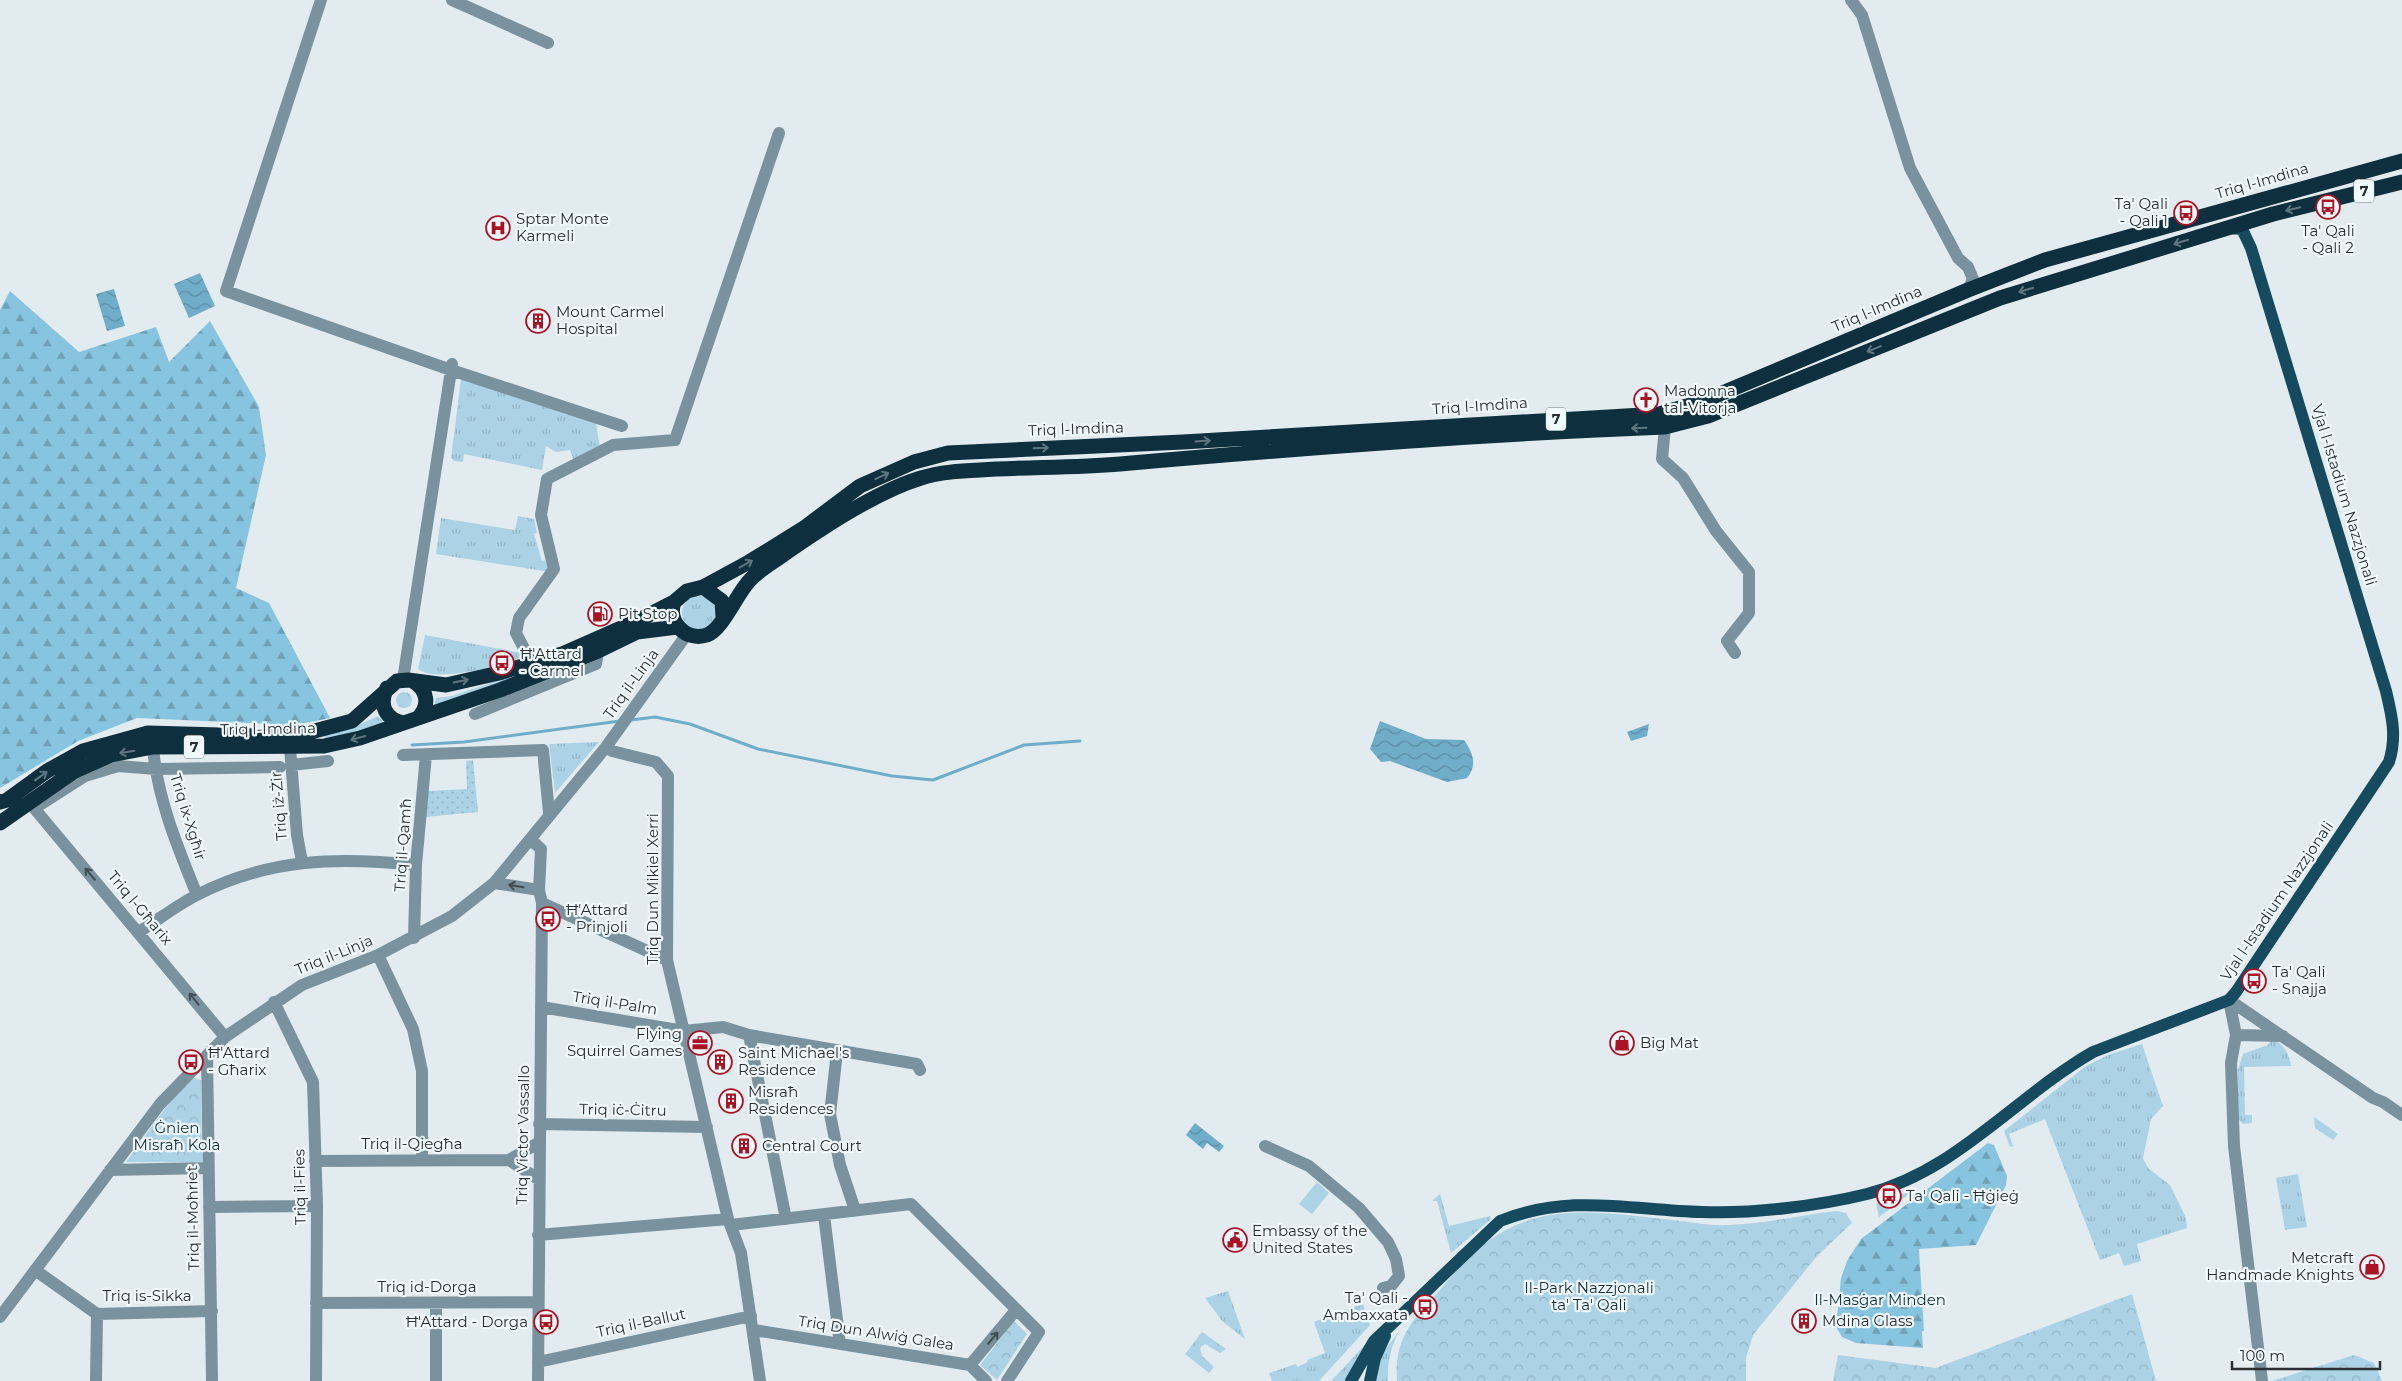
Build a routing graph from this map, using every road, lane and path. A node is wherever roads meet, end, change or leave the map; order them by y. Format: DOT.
graph roads {
  1 [pos="321,0"];
  2 [pos="452,0"];
  3 [pos="1851,0"];
  4 [pos="548,43"];
  5 [pos="780,134"];
  6 [pos="2402,161"];
  7 [pos="2402,182"];
  8 [pos="2261,218"];
  9 [pos="2227,228"];
  10 [pos="2251,248"];
  11 [pos="1968,290"];
  12 [pos="452,367"];
  13 [pos="622,426"];
  14 [pos="1665,427"];
  15 [pos="703,587"];
  16 [pos="674,602"];
  17 [pos="723,617"];
  18 [pos="682,630"];
  19 [pos="1735,654"];
  20 [pos="532,664"];
  21 [pos="408,680"];
  22 [pos="387,688"];
  23 [pos="505,695"];
  24 [pos="475,714"];
  25 [pos="411,720"];
  26 [pos="2398,740"];
  27 [pos="153,747"];
  28 [pos="606,747"];
  29 [pos="290,748"];
  30 [pos="403,755"];
  31 [pos="426,755"];
  32 [pos="328,761"];
  33 [pos="286,766"];
  34 [pos="156,769"];
  35 [pos="0,802"];
  36 [pos="32,805"];
  37 [pos="550,813"];
  38 [pos="0,823"];
  39 [pos="531,840"];
  40 [pos="302,862"];
  41 [pos="416,865"];
  42 [pos="494,883"];
  43 [pos="539,890"];
  44 [pos="196,895"];
  45 [pos="542,903"];
  46 [pos="139,932"];
  47 [pos="414,938"];
  48 [pos="378,955"];
  49 [pos="667,960"];
  50 [pos="2230,1000"];
  51 [pos="274,1002"];
  52 [pos="541,1007"];
  53 [pos="684,1031"];
  54 [pos="749,1035"];
  55 [pos="2236,1035"];
  56 [pos="2283,1036"];
  57 [pos="225,1037"];
  58 [pos="837,1052"];
  59 [pos="206,1055"];
  60 [pos="920,1070"];
  61 [pos="2402,1115"];
  62 [pos="538,1124"];
  63 [pos="707,1127"];
  64 [pos="538,1143"];
  65 [pos="1265,1146"];
  66 [pos="422,1160"];
  67 [pos="509,1160"];
  68 [pos="315,1162"];
  69 [pos="208,1168"];
  70 [pos="110,1170"];
  71 [pos="538,1179"];
  72 [pos="317,1206"];
  73 [pos="209,1207"];
  74 [pos="855,1210"];
  75 [pos="824,1215"];
  76 [pos="786,1219"];
  77 [pos="730,1222"];
  78 [pos="538,1235"];
  79 [pos="35,1270"];
  80 [pos="1382,1288"];
  81 [pos="538,1302"];
  82 [pos="316,1303"];
  83 [pos="436,1304"];
  84 [pos="1016,1310"];
  85 [pos="212,1311"];
  86 [pos="97,1314"];
  87 [pos="751,1316"];
  88 [pos="0,1317"];
  89 [pos="1394,1324"];
  90 [pos="754,1330"];
  91 [pos="840,1344"];
  92 [pos="538,1362"];
  93 [pos="970,1365"];
  94 [pos="96,1381"];
  95 [pos="212,1381"];
  96 [pos="316,1381"];
  97 [pos="436,1381"];
  98 [pos="538,1381"];
  99 [pos="760,1381"];
  100 [pos="986,1381"];
  101 [pos="1007,1381"];
  102 [pos="1352,1381"];
  103 [pos="1370,1381"];
  104 [pos="2262,1381"];
  1 -- 12 [label="street"];
  2 -- 4 [label="street"];
  3 -- 11 [label="street"];
  5 -- 20 [label="street"];
  6 -- 11 [label="highway, Triq l-Imdina / 7"];
  7 -- 8 [label="highway, Triq l-Imdina / 7, one-way"];
  8 -- 9 [label="highway, Triq l-Imdina / 7"];
  8 -- 10 [label="main road"];
  9 -- 10 [label="main road"];
  9 -- 14 [label="highway, Triq l-Imdina / 7, one-way"];
  10 -- 26 [label="main road, Vjal l-Istadium Nazzjonali"];
  15 -- 11 [label="highway, Triq l-Imdina / 7, one-way"];
  12 -- 13 [label="street"];
  12 -- 21 [label="street"];
  14 -- 17 [label="highway, Triq l-Imdina / 7, one-way"];
  14 -- 19 [label="street"];
  15 -- 16 [label="highway, Triq l-Imdina / 7"];
  15 -- 17 [label="highway"];
  16 -- 18 [label="highway"];
  16 -- 20 [label="highway, Triq l-Imdina / 7"];
  17 -- 18 [label="highway, Triq l-Imdina / 7"];
  18 -- 23 [label="highway, Triq l-Imdina / 7"];
  18 -- 28 [label="street, Triq il-Linja"];
  21 -- 20 [label="highway, Triq l-Imdina / 7, one-way"];
  21 -- 22 [label="highway, Triq l-Imdina / 7"];
  21 -- 25 [label="highway"];
  22 -- 25 [label="highway"];
  35 -- 22 [label="highway, Triq l-Imdina / 7, one-way"];
  23 -- 24 [label="street"];
  23 -- 25 [label="highway, Triq l-Imdina / 7"];
  25 -- 29 [label="highway, Triq l-Imdina / 7, one-way"];
  26 -- 50 [label="main road, Vjal l-Istadium Nazzjonali"];
  27 -- 29 [label="highway, Triq l-Imdina / 7"];
  27 -- 34 [label="street, Triq ix-Xgħir"];
  27 -- 36 [label="highway, Triq l-Imdina / 7, one-way"];
  28 -- 37 [label="street, Triq il-Linja"];
  28 -- 49 [label="street, Triq Dun Mikiel Xerri"];
  29 -- 33 [label="street, Triq iż-Żir"];
  30 -- 31 [label="street"];
  31 -- 37 [label="street"];
  31 -- 41 [label="street, Triq il-Qamħ"];
  32 -- 33 [label="street"];
  33 -- 34 [label="street"];
  33 -- 40 [label="street, Triq iż-Żir"];
  34 -- 36 [label="street"];
  34 -- 44 [label="street, Triq ix-Xgħir"];
  36 -- 38 [label="highway, Triq l-Imdina / 7"];
  46 -- 36 [label="street, Triq l-Għarix, one-way"];
  37 -- 39 [label="street, Triq il-Linja"];
  39 -- 42 [label="street, Triq il-Linja"];
  39 -- 43 [label="street, Triq Victor Vassallo"];
  40 -- 41 [label="street"];
  40 -- 44 [label="street"];
  41 -- 47 [label="street, Triq il-Qamħ"];
  43 -- 42 [label="street, one-way"];
  42 -- 47 [label="street, Triq il-Linja"];
  43 -- 45 [label="street, Triq Victor Vassallo"];
  44 -- 46 [label="street"];
  45 -- 49 [label="street"];
  45 -- 52 [label="street, Triq Victor Vassallo"];
  57 -- 46 [label="street, Triq l-Għarix, one-way"];
  47 -- 48 [label="street, Triq il-Linja"];
  48 -- 51 [label="street, Triq il-Linja"];
  48 -- 66 [label="street"];
  49 -- 53 [label="street, Triq Dun Mikiel Xerri"];
  50 -- 55 [label="street"];
  50 -- 56 [label="street"];
  50 -- 89 [label="main road, Vjal l-Istadium Nazzjonali"];
  51 -- 57 [label="street, Triq il-Linja"];
  51 -- 68 [label="street, Triq il-Fies"];
  52 -- 53 [label="street, Triq il-Palm"];
  52 -- 62 [label="street, Triq Victor Vassallo"];
  53 -- 54 [label="street, Triq il-Palm"];
  53 -- 63 [label="street, Triq Dun Mikiel Xerri"];
  54 -- 58 [label="street, Triq il-Palm"];
  54 -- 76 [label="street"];
  55 -- 56 [label="street"];
  55 -- 104 [label="street"];
  56 -- 61 [label="street"];
  57 -- 59 [label="street, Triq il-Linja"];
  58 -- 60 [label="street, Triq il-Palm"];
  58 -- 74 [label="street"];
  59 -- 69 [label="street, Triq il-Moħriet"];
  59 -- 70 [label="street, Triq il-Linja"];
  62 -- 63 [label="street, Triq iċ-Ċitru"];
  62 -- 64 [label="street, Triq Victor Vassallo"];
  63 -- 77 [label="street, Triq Dun Mikiel Xerri"];
  64 -- 67 [label="street"];
  64 -- 71 [label="street, Triq Victor Vassallo"];
  65 -- 80 [label="street"];
  66 -- 67 [label="street, Triq il-Qiegħa"];
  66 -- 68 [label="street, Triq il-Qiegħa"];
  67 -- 71 [label="street"];
  68 -- 72 [label="street, Triq il-Fies"];
  69 -- 70 [label="street"];
  69 -- 73 [label="street, Triq il-Moħriet"];
  70 -- 79 [label="street, Triq il-Linja"];
  71 -- 78 [label="street, Triq Victor Vassallo"];
  72 -- 73 [label="street"];
  72 -- 82 [label="street, Triq il-Fies"];
  73 -- 85 [label="street, Triq il-Moħriet"];
  74 -- 75 [label="street"];
  74 -- 84 [label="street"];
  75 -- 76 [label="street"];
  75 -- 91 [label="street"];
  76 -- 77 [label="street"];
  77 -- 78 [label="street"];
  77 -- 87 [label="street, Triq Dun Mikiel Xerri"];
  78 -- 81 [label="street, Triq Victor Vassallo"];
  79 -- 86 [label="street, Triq is-Sikka"];
  79 -- 88 [label="street, Triq il-Linja"];
  81 -- 83 [label="street, Triq id-Dorga"];
  81 -- 92 [label="street, Triq Victor Vassallo"];
  82 -- 83 [label="street, Triq id-Dorga"];
  82 -- 96 [label="street, Triq il-Fies"];
  83 -- 97 [label="street"];
  93 -- 84 [label="street, one-way"];
  84 -- 101 [label="street"];
  85 -- 86 [label="street, Triq is-Sikka"];
  85 -- 95 [label="street, Triq il-Moħriet"];
  86 -- 94 [label="street"];
  87 -- 90 [label="street, Triq Dun Mikiel Xerri"];
  87 -- 92 [label="street, Triq il-Ballut"];
  89 -- 102 [label="main road"];
  89 -- 103 [label="main road"];
  90 -- 91 [label="street, Triq Dun Alwiġ Galea"];
  90 -- 99 [label="street, Triq Dun Mikiel Xerri"];
  91 -- 93 [label="street, Triq Dun Alwiġ Galea"];
  92 -- 98 [label="street, Triq Victor Vassallo"];
  93 -- 100 [label="street, Triq Dun Alwiġ Galea"];
}
